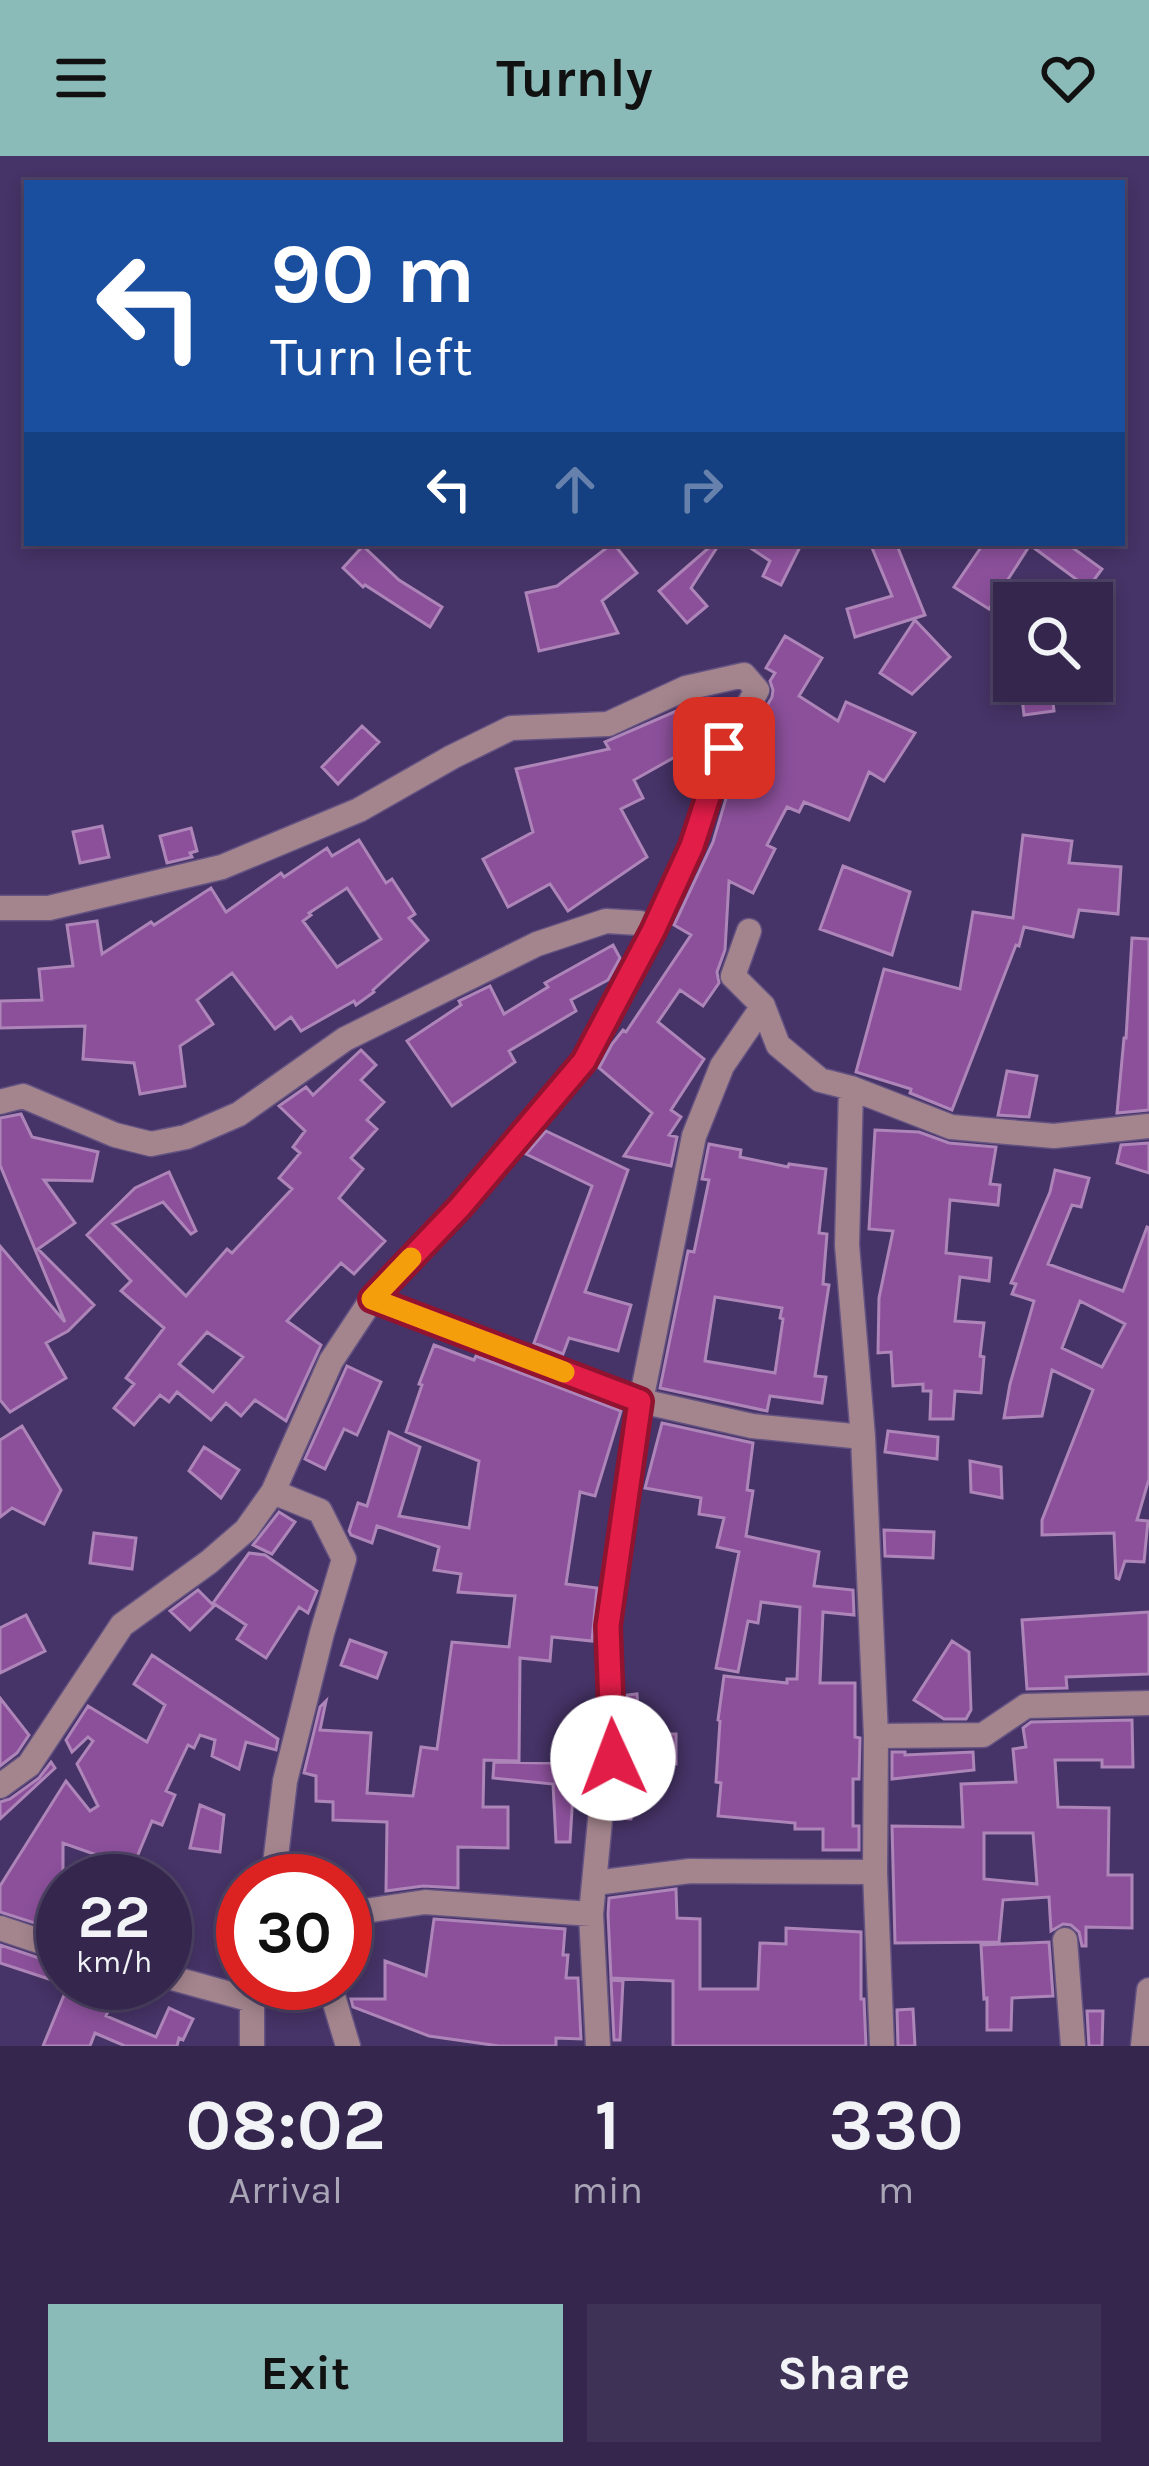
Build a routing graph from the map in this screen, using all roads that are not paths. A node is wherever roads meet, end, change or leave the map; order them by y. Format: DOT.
graph roads {
  1 [pos="0,908"];
  2 [pos="653,931"];
  3 [pos="749,931"];
  4 [pos="763,1006"];
  5 [pos="850,1088"];
  6 [pos="0,1102"];
  7 [pos="1149,1126"];
  8 [pos="372,1299"];
  9 [pos="640,1401"];
  10 [pos="863,1436"];
  11 [pos="273,1492"];
  12 [pos="1149,1703"];
  13 [pos="876,1736"];
  14 [pos="0,1786"];
  15 [pos="276,1854"];
  16 [pos="875,1872"];
  17 [pos="595,1883"];
  18 [pos="372,1910"];
  19 [pos="591,1913"];
  20 [pos="0,1928"];
  21 [pos="36,1939"];
  22 [pos="1064,1940"];
  23 [pos="1149,1990"];
  24 [pos="253,2010"];
  25 [pos="337,2010"];
  26 [pos="252,2046"];
  27 [pos="348,2046"];
  28 [pos="598,2046"];
  29 [pos="882,2046"];
  30 [pos="1073,2046"];
  31 [pos="1143,2046"];
  1 -- 2 [label="street"];
  2 -- 6 [label="street"];
  2 -- 8 [label="street"];
  3 -- 4 [label="street"];
  4 -- 5 [label="street"];
  4 -- 9 [label="street"];
  5 -- 7 [label="street"];
  5 -- 10 [label="street"];
  8 -- 9 [label="street"];
  8 -- 11 [label="street"];
  9 -- 10 [label="street"];
  9 -- 17 [label="street"];
  10 -- 13 [label="street"];
  11 -- 14 [label="street"];
  11 -- 15 [label="street"];
  12 -- 13 [label="street"];
  13 -- 16 [label="street"];
  16 -- 17 [label="street"];
  16 -- 29 [label="street"];
  17 -- 19 [label="street"];
  18 -- 19 [label="street"];
  19 -- 28 [label="street"];
  20 -- 21 [label="street"];
  22 -- 30 [label="street"];
  23 -- 31 [label="street"];
  24 -- 26 [label="street"];
  25 -- 27 [label="street"];
}
